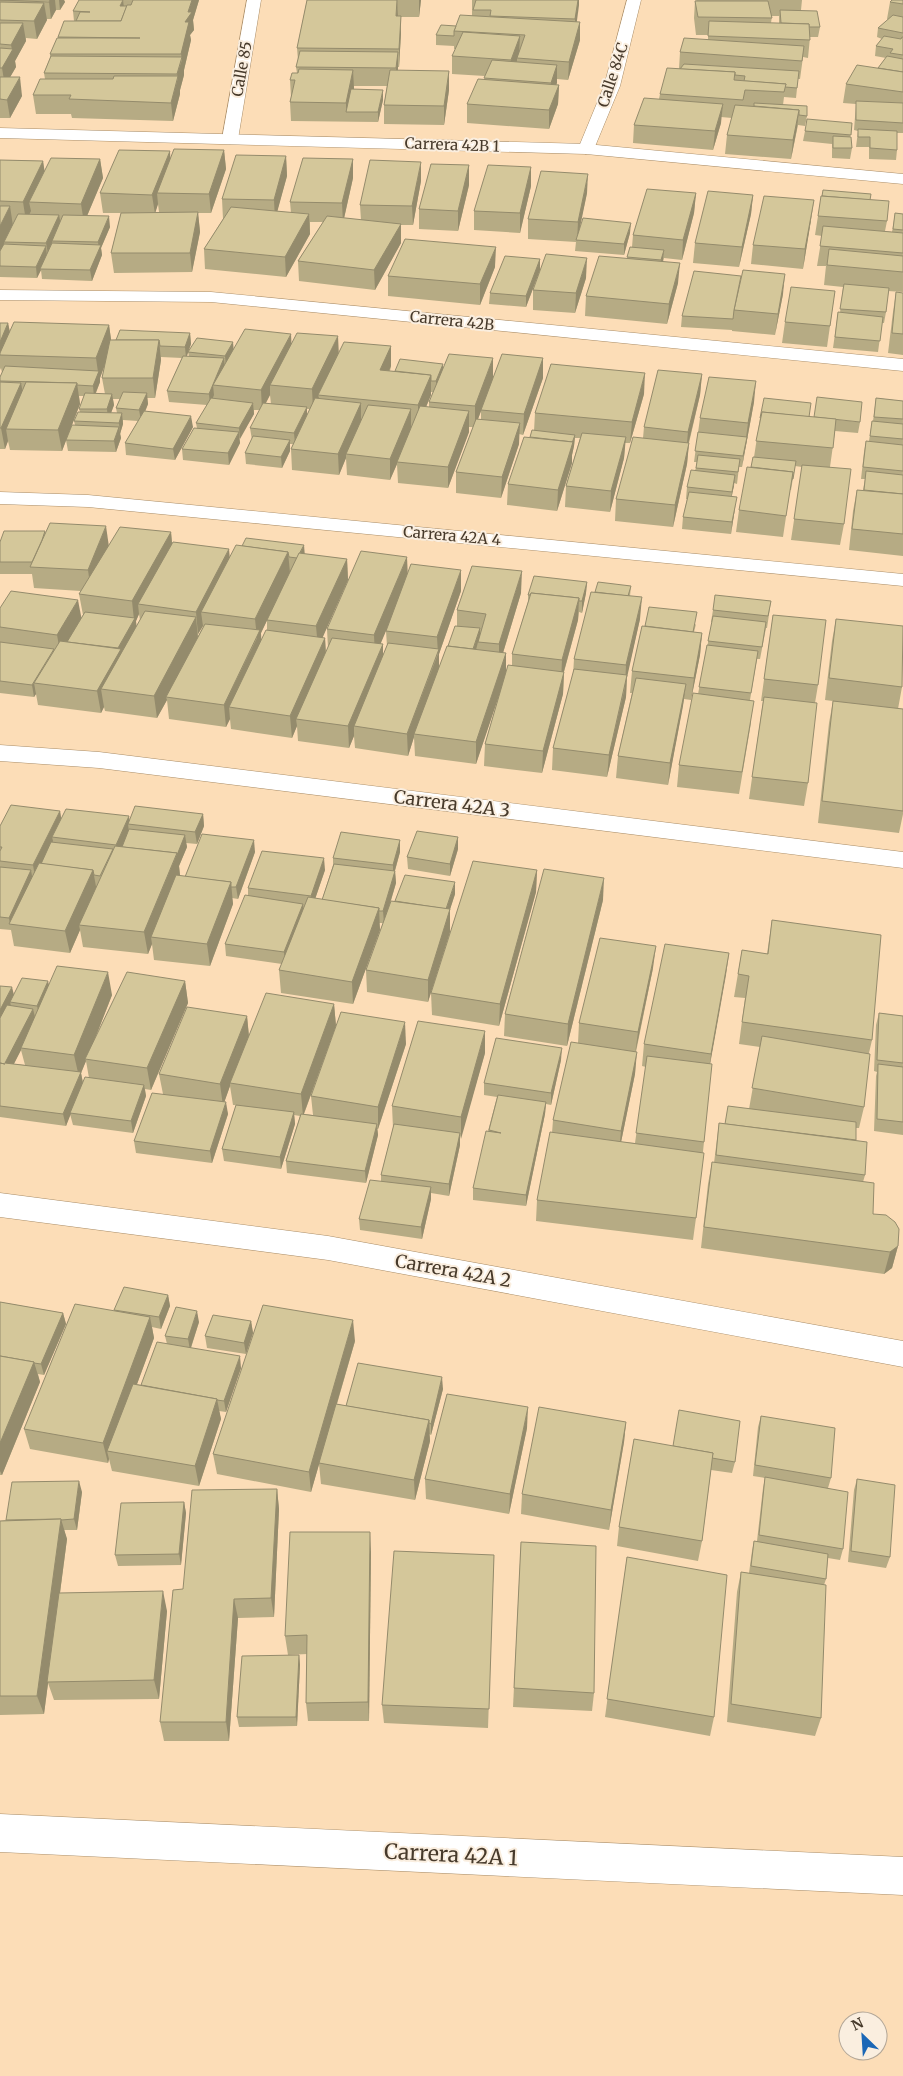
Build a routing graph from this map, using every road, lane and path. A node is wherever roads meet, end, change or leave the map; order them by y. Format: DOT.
graph roads {
  1 [pos="254,0"];
  2 [pos="634,0"];
  3 [pos="0,133"];
  4 [pos="230,139"];
  5 [pos="586,149"];
  6 [pos="903,179"];
  7 [pos="0,295"];
  8 [pos="903,365"];
  9 [pos="0,498"];
  10 [pos="903,580"];
  11 [pos="0,753"];
  12 [pos="903,860"];
  13 [pos="0,1205"];
  14 [pos="903,1354"];
  15 [pos="0,1833"];
  16 [pos="903,1876"];
  1 -- 4 [label="street, Calle 85"];
  2 -- 5 [label="street, Calle 84C"];
  3 -- 4 [label="street, Carrera 42B 1"];
  4 -- 5 [label="street, Carrera 42B 1"];
  5 -- 6 [label="street, Carrera 42B 1"];
  7 -- 8 [label="street, Carrera 42B"];
  9 -- 10 [label="street, Carrera 42A 4"];
  11 -- 12 [label="street, Carrera 42A 3"];
  13 -- 14 [label="street, Carrera 42A 2"];
  15 -- 16 [label="street, Carrera 42A 1"];
}
